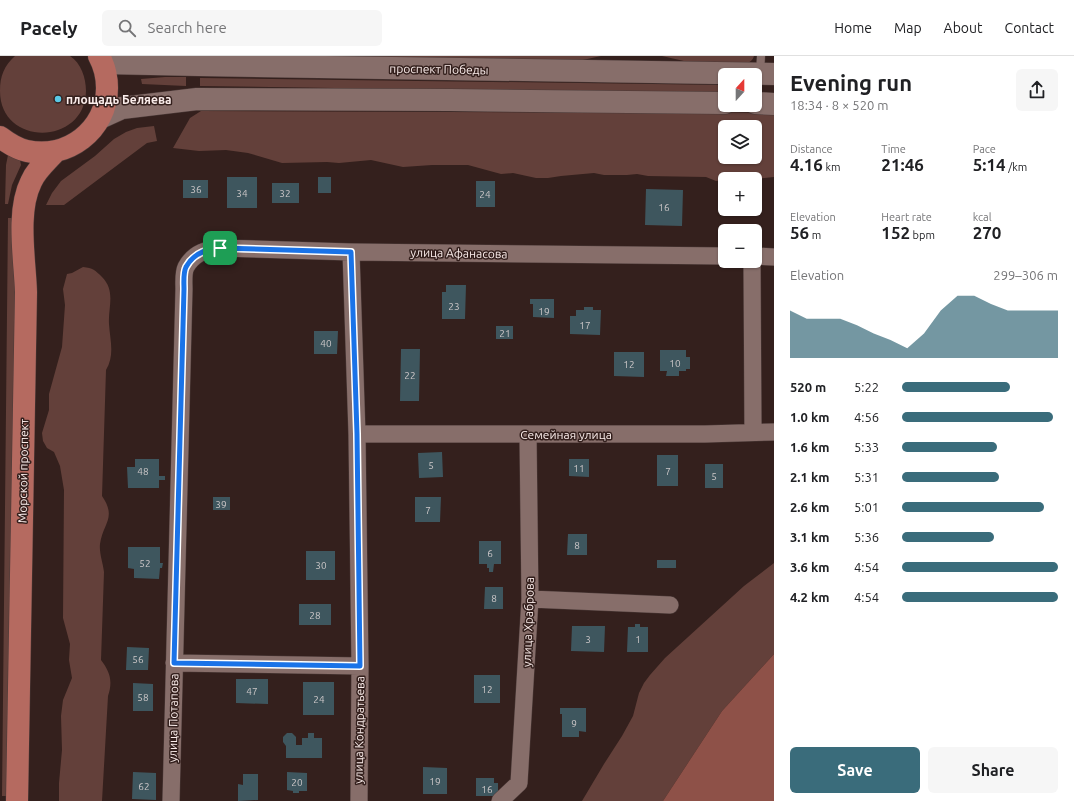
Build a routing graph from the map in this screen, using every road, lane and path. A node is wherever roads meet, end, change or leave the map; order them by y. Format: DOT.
graph roads {
  1 [pos="101,59"];
  2 [pos="300,61"];
  3 [pos="765,68"];
  4 [pos="718,103"];
  5 [pos="762,103"];
  6 [pos="774,104"];
  7 [pos="100,118"];
  8 [pos="0,137"];
  9 [pos="56,152"];
  10 [pos="351,252"];
  11 [pos="195,256"];
  12 [pos="718,256"];
  13 [pos="762,256"];
  14 [pos="774,257"];
  15 [pos="752,268"];
  16 [pos="753,432"];
  17 [pos="774,432"];
  18 [pos="357,434"];
  19 [pos="528,434"];
  20 [pos="530,599"];
  21 [pos="670,605"];
  22 [pos="174,663"];
  23 [pos="360,666"];
  24 [pos="17,801"];
  25 [pos="171,801"];
  26 [pos="359,801"];
  27 [pos="500,801"];
  1 -- 2 [label="main road, проспект Победы"];
  1 -- 7 [label="main road"];
  2 -- 3 [label="main road, проспект Победы"];
  4 -- 7 [label="main road"];
  5 -- 6 [label="main road"];
  7 -- 9 [label="main road"];
  8 -- 9 [label="main road"];
  9 -- 24 [label="main road, Морской проспект"];
  10 -- 11 [label="street, улица Афанасова"];
  10 -- 12 [label="street, улица Афанасова"];
  10 -- 18 [label="street, улица Кондратьева"];
  11 -- 22 [label="street, улица Потапова"];
  13 -- 14 [label="street"];
  15 -- 16 [label="street"];
  16 -- 17 [label="street, Семейная улица"];
  16 -- 19 [label="street, Семейная улица"];
  18 -- 19 [label="street, Семейная улица"];
  18 -- 23 [label="street, улица Кондратьева"];
  19 -- 20 [label="street, улица Храброва"];
  20 -- 21 [label="street"];
  20 -- 27 [label="street, улица Храброва"];
  22 -- 23 [label="street"];
  22 -- 25 [label="street, улица Потапова"];
  23 -- 26 [label="street, улица Кондратьева"];
}
